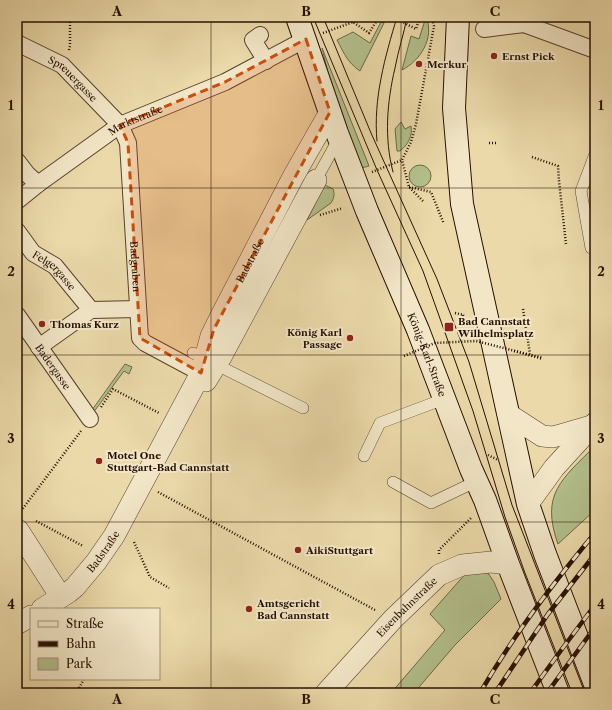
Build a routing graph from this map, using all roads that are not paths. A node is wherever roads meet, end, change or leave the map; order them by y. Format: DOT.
graph roads {
  1 [pos="297,17"];
  2 [pos="309,17"];
  3 [pos="457,21"];
  4 [pos="523,21"];
  5 [pos="484,29"];
  6 [pos="256,35"];
  7 [pos="306,39"];
  8 [pos="17,43"];
  9 [pos="595,50"];
  10 [pos="266,62"];
  11 [pos="330,112"];
  12 [pos="120,126"];
  13 [pos="339,137"];
  14 [pos="595,154"];
  15 [pos="17,161"];
  16 [pos="316,180"];
  17 [pos="38,184"];
  18 [pos="17,200"];
  19 [pos="17,231"];
  20 [pos="595,250"];
  21 [pos="138,309"];
  22 [pos="91,310"];
  23 [pos="17,315"];
  24 [pos="39,347"];
  25 [pos="204,362"];
  26 [pos="444,399"];
  27 [pos="303,408"];
  28 [pos="508,414"];
  29 [pos="87,423"];
  30 [pos="593,424"];
  31 [pos="364,456"];
  32 [pos="393,482"];
  33 [pos="481,491"];
  34 [pos="528,504"];
  35 [pos="23,521"];
  36 [pos="508,564"];
  37 [pos="61,597"];
  38 [pos="44,608"];
  39 [pos="30,617"];
  40 [pos="17,624"];
  41 [pos="595,684"];
  42 [pos="326,693"];
  43 [pos="558,693"];
  1 -- 7 [label="main road, König-Karl-Straße"];
  2 -- 7 [label="main road"];
  3 -- 28 [label="main road"];
  4 -- 5 [label="street"];
  4 -- 9 [label="street"];
  6 -- 10 [label="street"];
  7 -- 10 [label="street, Marktstraße"];
  7 -- 11 [label="main road, König-Karl-Straße"];
  8 -- 12 [label="street, Spreuergasse"];
  10 -- 12 [label="street, Marktstraße"];
  11 -- 13 [label="main road, König-Karl-Straße"];
  11 -- 25 [label="street, Badstraße"];
  12 -- 17 [label="street, Marktstraße"];
  12 -- 21 [label="street, Badgraben"];
  13 -- 16 [label="lane, Badstraße"];
  13 -- 26 [label="main road, König-Karl-Straße"];
  14 -- 20 [label="lane"];
  15 -- 17 [label="street"];
  16 -- 25 [label="street, Badstraße"];
  17 -- 18 [label="street, Marktstraße"];
  19 -- 22 [label="street, Felgergasse"];
  21 -- 22 [label="street"];
  21 -- 25 [label="street, Badgraben"];
  22 -- 24 [label="street"];
  23 -- 24 [label="street, Badergasse"];
  24 -- 29 [label="street, Badergasse"];
  25 -- 27 [label="lane"];
  25 -- 37 [label="street, Badstraße"];
  26 -- 31 [label="lane"];
  26 -- 33 [label="main road, König-Karl-Straße"];
  28 -- 30 [label="street"];
  28 -- 34 [label="main road"];
  30 -- 34 [label="street"];
  32 -- 33 [label="lane"];
  33 -- 36 [label="main road, König-Karl-Straße"];
  34 -- 41 [label="main road"];
  35 -- 37 [label="street"];
  36 -- 42 [label="street, Eisenbahnstraße"];
  36 -- 43 [label="main road, König-Karl-Straße"];
  37 -- 38 [label="street, Badstraße"];
  39 -- 40 [label="street"];
}
